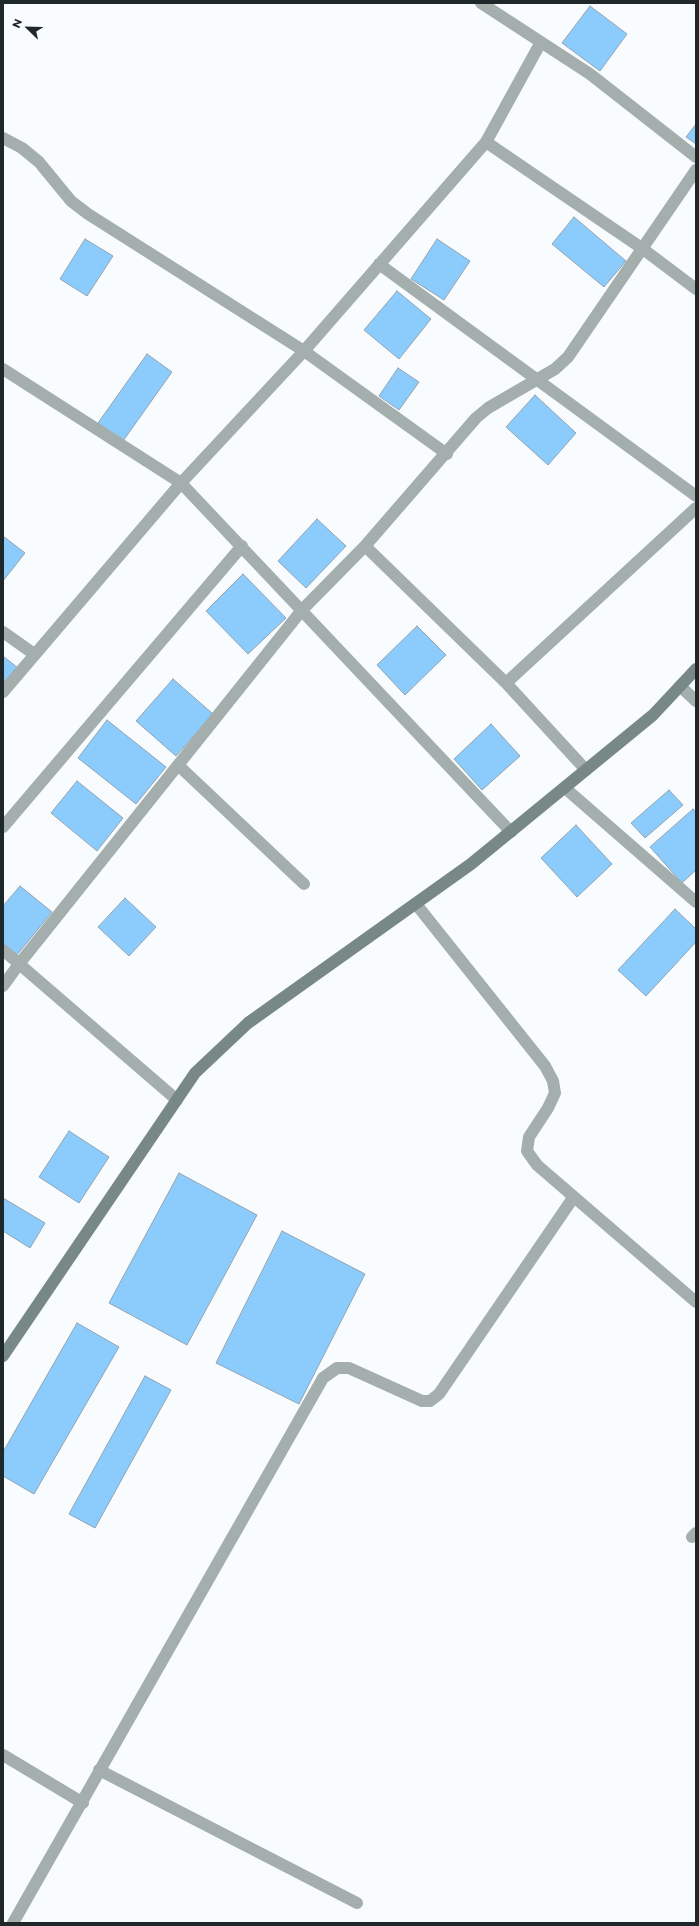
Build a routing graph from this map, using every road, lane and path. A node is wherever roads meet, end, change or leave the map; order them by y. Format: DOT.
graph roads {
  1 [pos="481,3"];
  2 [pos="541,42"];
  3 [pos="3,138"];
  4 [pos="486,142"];
  5 [pos="696,157"];
  6 [pos="696,170"];
  7 [pos="643,249"];
  8 [pos="379,264"];
  9 [pos="696,289"];
  10 [pos="304,351"];
  11 [pos="3,369"];
  12 [pos="537,379"];
  13 [pos="446,454"];
  14 [pos="181,483"];
  15 [pos="696,496"];
  16 [pos="696,508"];
  17 [pos="242,546"];
  18 [pos="365,546"];
  19 [pos="302,610"];
  20 [pos="3,632"];
  21 [pos="34,654"];
  22 [pos="696,669"];
  23 [pos="506,683"];
  24 [pos="680,686"];
  25 [pos="3,692"];
  26 [pos="696,701"];
  27 [pos="178,764"];
  28 [pos="586,770"];
  29 [pos="565,788"];
  30 [pos="3,827"];
  31 [pos="511,832"];
  32 [pos="304,884"];
  33 [pos="696,902"];
  34 [pos="416,904"];
  35 [pos="3,950"];
  36 [pos="19,964"];
  37 [pos="3,986"];
  38 [pos="177,1100"];
  39 [pos="573,1198"];
  40 [pos="696,1302"];
  41 [pos="3,1356"];
  42 [pos="3,1755"];
  43 [pos="99,1770"];
  44 [pos="83,1803"];
  45 [pos="357,1903"];
  46 [pos="13,1923"];
  1 -- 2 [label="street"];
  2 -- 4 [label="street"];
  2 -- 5 [label="street"];
  3 -- 10 [label="street"];
  4 -- 7 [label="street"];
  4 -- 8 [label="street"];
  6 -- 7 [label="street"];
  7 -- 9 [label="street"];
  7 -- 12 [label="street"];
  8 -- 10 [label="street"];
  8 -- 12 [label="street"];
  10 -- 13 [label="street"];
  10 -- 14 [label="street"];
  11 -- 14 [label="street"];
  12 -- 13 [label="street"];
  12 -- 15 [label="street"];
  13 -- 18 [label="street"];
  14 -- 17 [label="street"];
  14 -- 21 [label="street"];
  16 -- 23 [label="street"];
  17 -- 19 [label="street"];
  17 -- 30 [label="street"];
  18 -- 19 [label="street"];
  18 -- 23 [label="street"];
  19 -- 27 [label="street"];
  19 -- 31 [label="street"];
  20 -- 21 [label="street"];
  21 -- 25 [label="street"];
  22 -- 24 [label="street"];
  23 -- 28 [label="street"];
  24 -- 26 [label="street"];
  24 -- 28 [label="street"];
  27 -- 32 [label="street"];
  27 -- 36 [label="street"];
  28 -- 29 [label="street"];
  29 -- 31 [label="street"];
  29 -- 33 [label="street"];
  31 -- 34 [label="street"];
  34 -- 38 [label="street"];
  34 -- 39 [label="street"];
  35 -- 36 [label="street"];
  36 -- 37 [label="street"];
  36 -- 38 [label="street"];
  38 -- 41 [label="street"];
  39 -- 40 [label="street"];
  39 -- 43 [label="street"];
  42 -- 44 [label="street"];
  43 -- 44 [label="street"];
  43 -- 45 [label="street"];
  44 -- 46 [label="street"];
}
